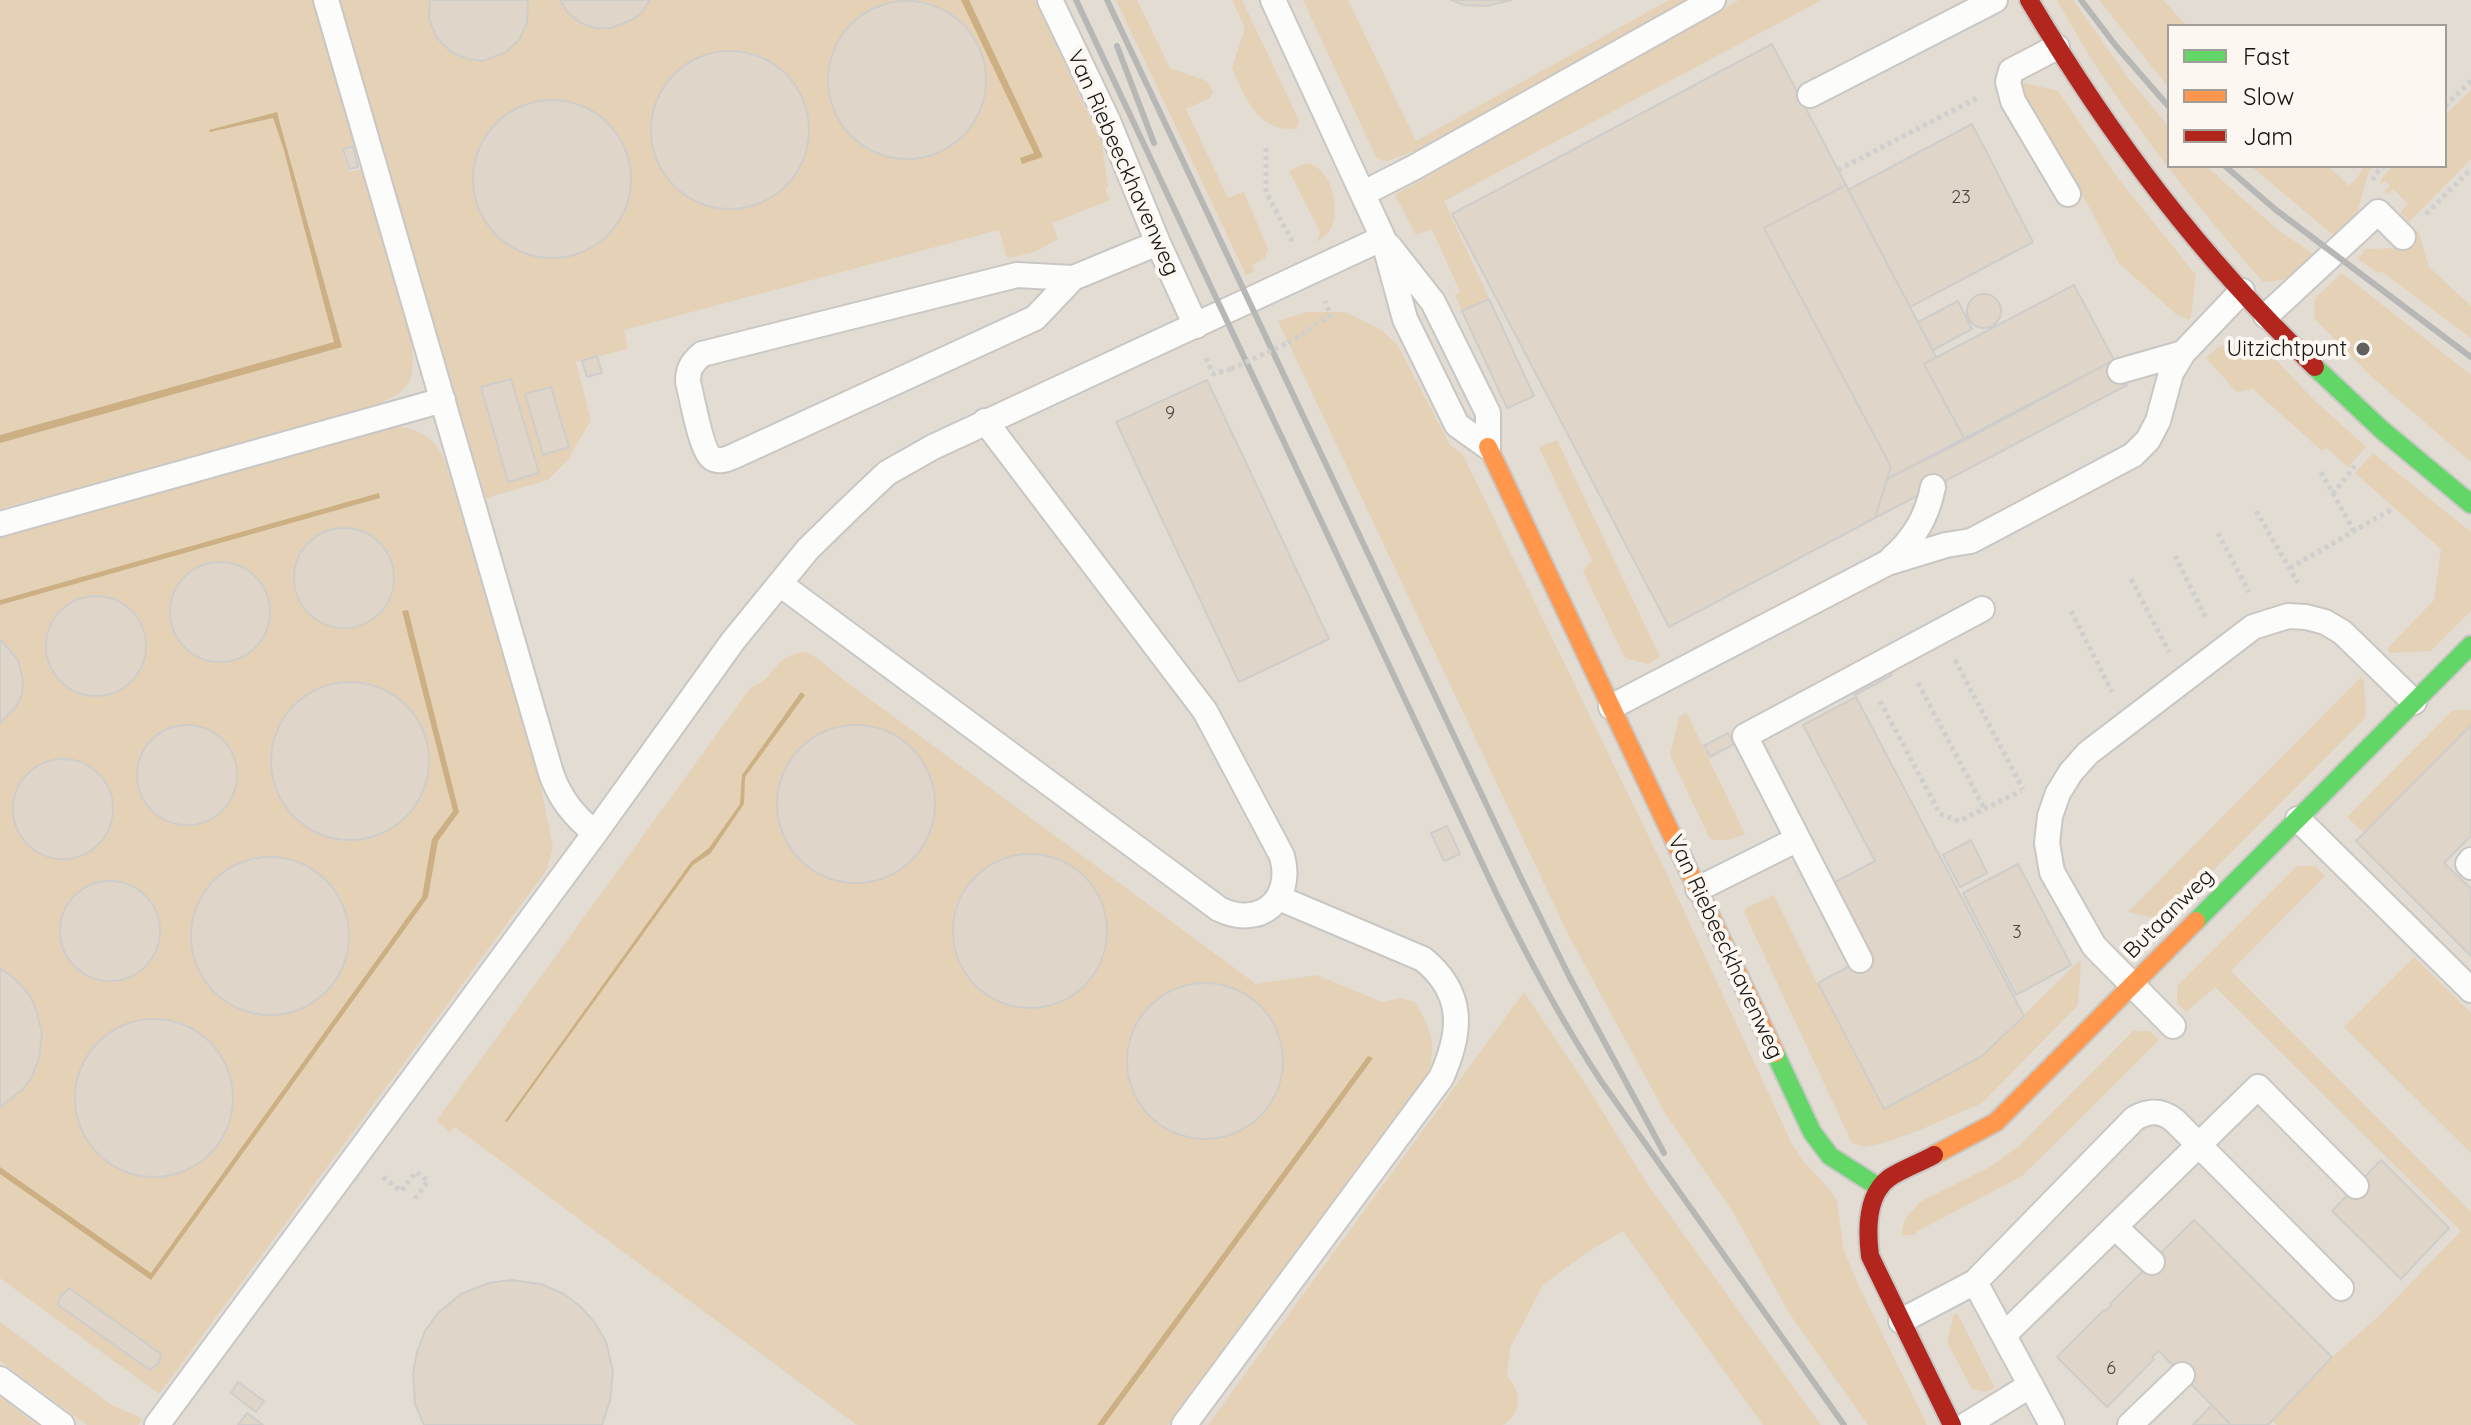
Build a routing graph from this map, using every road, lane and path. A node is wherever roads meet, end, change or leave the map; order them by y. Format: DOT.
graph roads {
  1 [pos="326,0"];
  2 [pos="1050,0"];
  3 [pos="1273,0"];
  4 [pos="1713,0"];
  5 [pos="1995,0"];
  6 [pos="2029,0"];
  7 [pos="2057,47"];
  8 [pos="2471,81"];
  9 [pos="2008,82"];
  10 [pos="1810,95"];
  11 [pos="2447,104"];
  12 [pos="1266,148"];
  13 [pos="2471,169"];
  14 [pos="1838,170"];
  15 [pos="1364,193"];
  16 [pos="2068,194"];
  17 [pos="2403,237"];
  18 [pos="1383,238"];
  19 [pos="1158,243"];
  20 [pos="1311,271"];
  21 [pos="1073,278"];
  22 [pos="2242,291"];
  23 [pos="2266,316"];
  24 [pos="1198,336"];
  25 [pos="2183,353"];
  26 [pos="2120,371"];
  27 [pos="443,400"];
  28 [pos="985,421"];
  29 [pos="1488,447"];
  30 [pos="2321,472"];
  31 [pos="1933,487"];
  32 [pos="2471,504"];
  33 [pos="2394,508"];
  34 [pos="2256,511"];
  35 [pos="0,524"];
  36 [pos="2354,531"];
  37 [pos="2218,533"];
  38 [pos="2175,556"];
  39 [pos="1887,563"];
  40 [pos="2290,568"];
  41 [pos="2131,579"];
  42 [pos="780,584"];
  43 [pos="1982,609"];
  44 [pos="2071,611"];
  45 [pos="2306,617"];
  46 [pos="2265,622"];
  47 [pos="2471,645"];
  48 [pos="2223,650"];
  49 [pos="2451,664"];
  50 [pos="1942,665"];
  51 [pos="1916,678"];
  52 [pos="2183,680"];
  53 [pos="2471,684"];
  54 [pos="1880,697"];
  55 [pos="2414,702"];
  56 [pos="1611,707"];
  57 [pos="2127,723"];
  58 [pos="2024,790"];
  59 [pos="2058,793"];
  60 [pos="1985,808"];
  61 [pos="2298,819"];
  62 [pos="595,833"];
  63 [pos="1798,839"];
  64 [pos="2471,860"];
  65 [pos="2471,867"];
  66 [pos="1698,889"];
  67 [pos="1279,898"];
  68 [pos="1860,960"];
  69 [pos="2132,986"];
  70 [pos="2471,990"];
  71 [pos="2173,1026"];
  72 [pos="2199,1144"];
  73 [pos="2356,1186"];
  74 [pos="1880,1188"];
  75 [pos="401,1191"];
  76 [pos="413,1201"];
  77 [pos="2115,1227"];
  78 [pos="2152,1262"];
  79 [pos="1975,1282"];
  80 [pos="2341,1288"];
  81 [pos="1901,1321"];
  82 [pos="2004,1335"];
  83 [pos="2182,1375"];
  84 [pos="0,1379"];
  85 [pos="2031,1385"];
  86 [pos="164,1416"];
  87 [pos="62,1425"];
  88 [pos="1184,1425"];
  89 [pos="1952,1425"];
  90 [pos="1966,1425"];
  91 [pos="2052,1425"];
  92 [pos="2130,1425"];
  1 -- 27 [label="lane"];
  2 -- 19 [label="lane, Van Riebeeckhavenweg"];
  3 -- 15 [label="lane, Van Riebeeckhavenweg"];
  4 -- 15 [label="lane"];
  5 -- 10 [label="lane"];
  6 -- 7 [label="street"];
  7 -- 9 [label="lane"];
  7 -- 22 [label="street"];
  8 -- 11 [label="path"];
  9 -- 14 [label="path"];
  9 -- 16 [label="lane"];
  12 -- 20 [label="path"];
  13 -- 17 [label="path"];
  15 -- 18 [label="lane, Van Riebeeckhavenweg"];
  17 -- 23 [label="lane"];
  18 -- 20 [label="lane"];
  18 -- 29 [label="lane, Van Riebeeckhavenweg"];
  18 -- 29 [label="lane, Van Riebeeckhavenweg"];
  19 -- 21 [label="lane"];
  19 -- 24 [label="lane, Van Riebeeckhavenweg"];
  20 -- 24 [label="lane"];
  20 -- 24 [label="path, bridge"];
  21 -- 21 [label="lane"];
  22 -- 23 [label="street"];
  22 -- 25 [label="lane"];
  23 -- 32 [label="street"];
  24 -- 28 [label="lane"];
  25 -- 26 [label="lane"];
  25 -- 39 [label="lane"];
  27 -- 35 [label="lane"];
  27 -- 62 [label="lane"];
  28 -- 42 [label="lane"];
  28 -- 67 [label="lane"];
  29 -- 56 [label="street, Van Riebeeckhavenweg"];
  30 -- 36 [label="path"];
  31 -- 39 [label="lane"];
  33 -- 36 [label="path"];
  34 -- 40 [label="path"];
  36 -- 40 [label="path"];
  37 -- 46 [label="path"];
  38 -- 48 [label="path"];
  39 -- 56 [label="lane"];
  40 -- 45 [label="path"];
  41 -- 52 [label="path"];
  42 -- 62 [label="lane"];
  42 -- 67 [label="lane"];
  43 -- 63 [label="lane"];
  44 -- 57 [label="path"];
  45 -- 46 [label="lane"];
  45 -- 55 [label="lane"];
  46 -- 48 [label="lane"];
  47 -- 49 [label="street, Butaanweg"];
  48 -- 52 [label="lane"];
  49 -- 53 [label="lane"];
  49 -- 55 [label="street, Butaanweg"];
  50 -- 58 [label="path"];
  51 -- 60 [label="path"];
  52 -- 57 [label="lane"];
  54 -- 60 [label="path"];
  55 -- 61 [label="street, Butaanweg"];
  56 -- 66 [label="street, Van Riebeeckhavenweg"];
  57 -- 59 [label="lane"];
  58 -- 59 [label="path"];
  58 -- 60 [label="path"];
  59 -- 69 [label="lane"];
  61 -- 69 [label="street, Butaanweg"];
  61 -- 70 [label="lane"];
  62 -- 86 [label="lane"];
  63 -- 66 [label="lane"];
  63 -- 68 [label="lane"];
  64 -- 65 [label="lane"];
  66 -- 74 [label="street, Van Riebeeckhavenweg"];
  67 -- 88 [label="lane"];
  69 -- 71 [label="lane"];
  69 -- 74 [label="street, Butaanweg"];
  72 -- 73 [label="lane"];
  72 -- 77 [label="lane"];
  72 -- 79 [label="lane"];
  72 -- 80 [label="lane"];
  74 -- 81 [label="street"];
  75 -- 76 [label="path"];
  77 -- 78 [label="lane"];
  77 -- 82 [label="lane"];
  79 -- 81 [label="lane"];
  79 -- 82 [label="lane"];
  81 -- 89 [label="street"];
  82 -- 85 [label="lane"];
  83 -- 92 [label="lane"];
  84 -- 87 [label="lane"];
  85 -- 90 [label="lane"];
  85 -- 91 [label="lane"];
}
